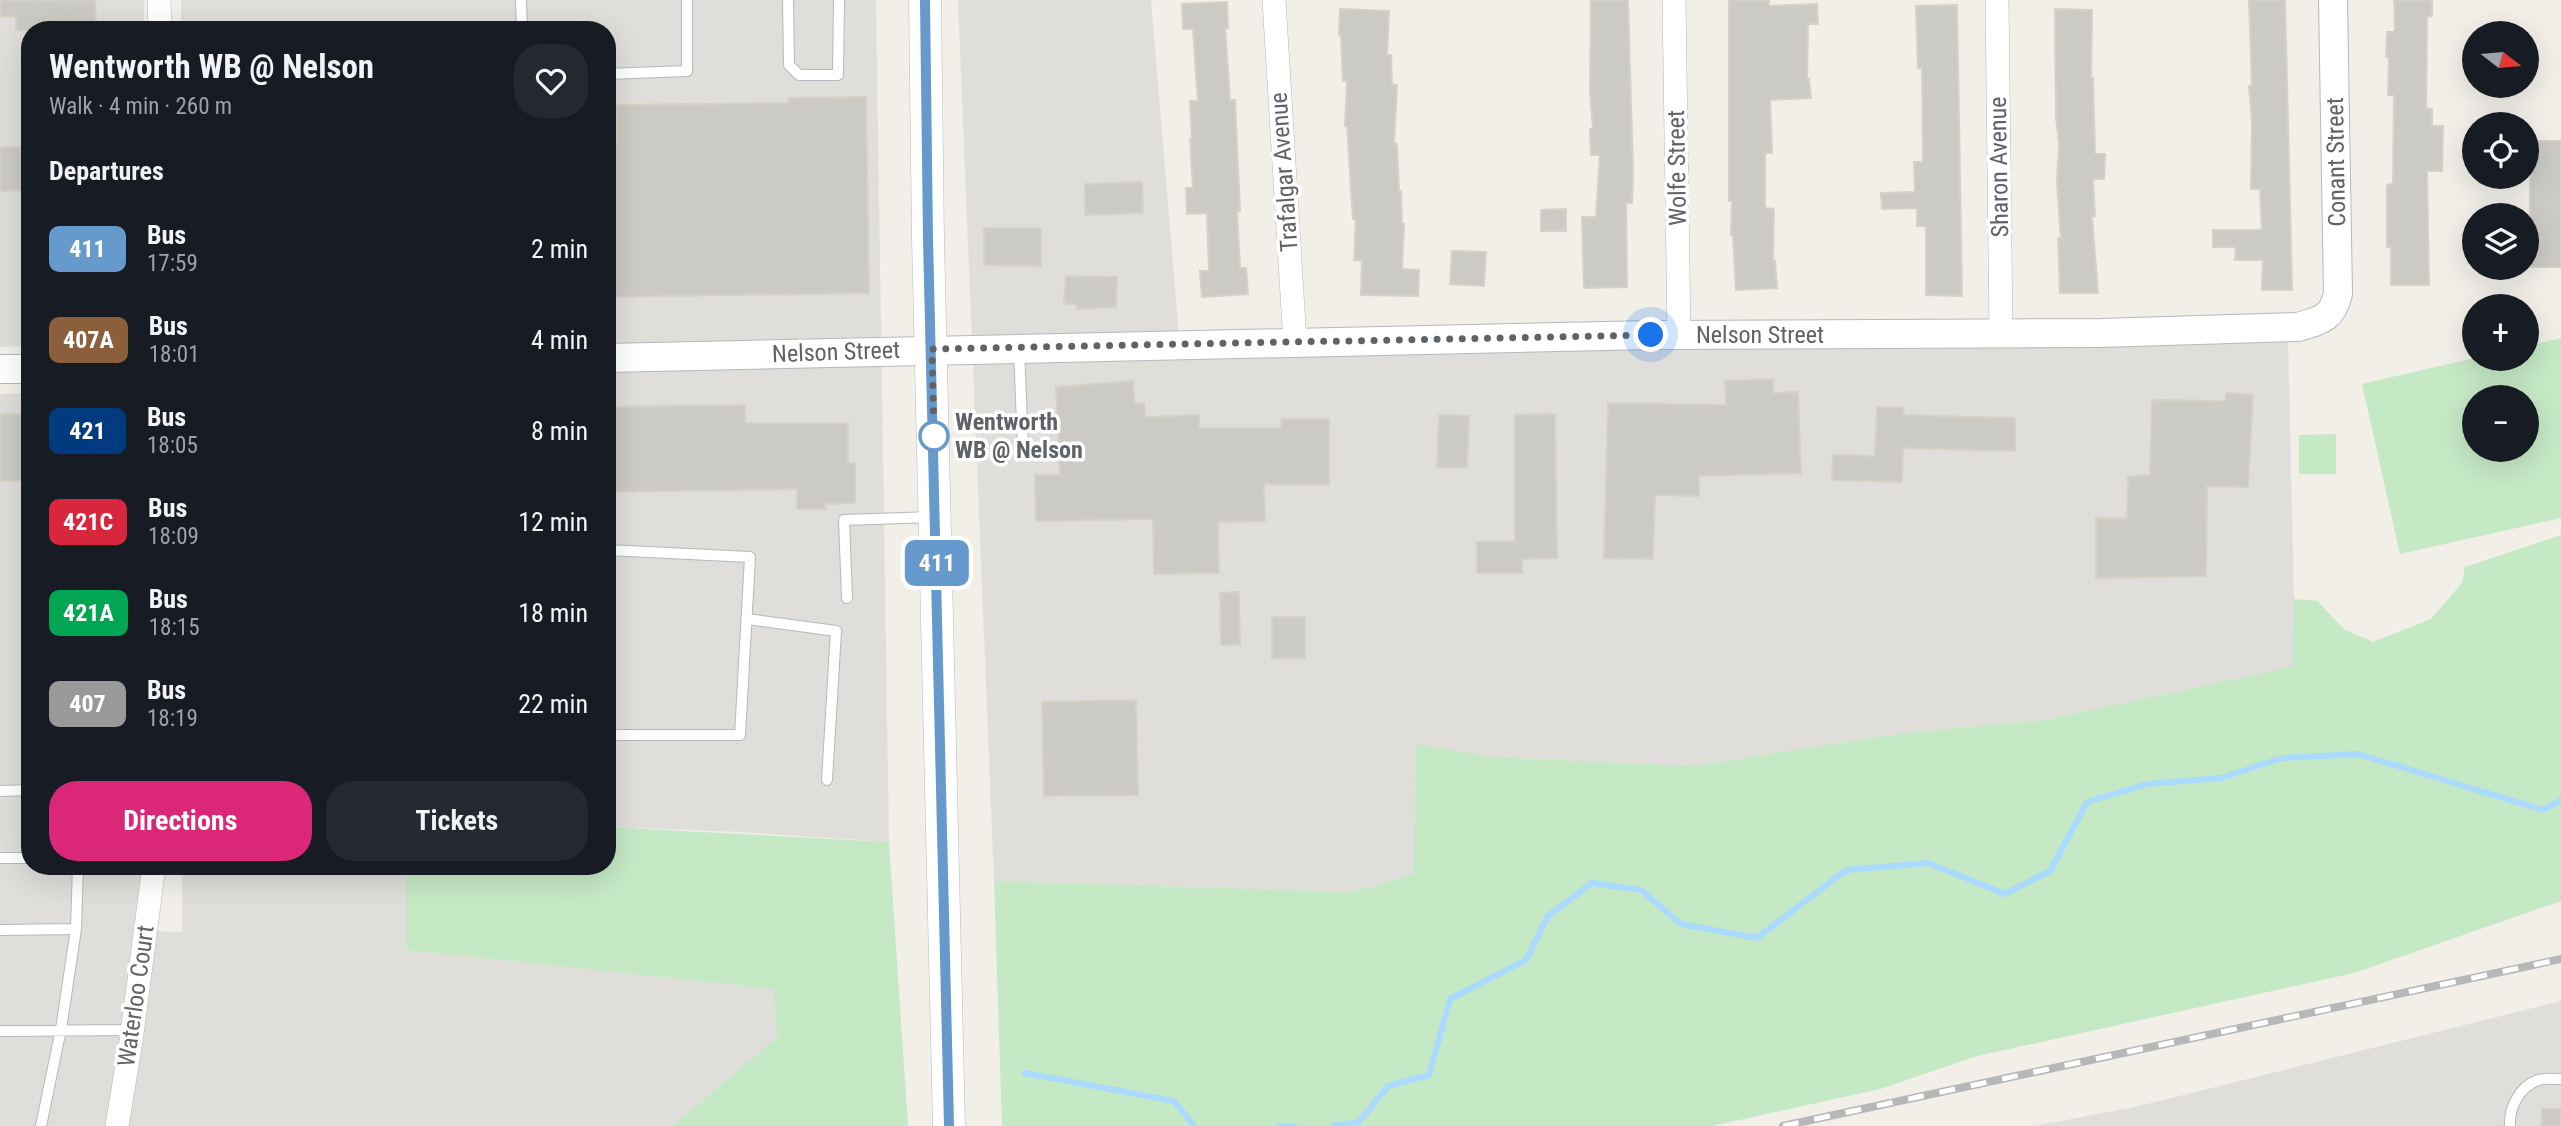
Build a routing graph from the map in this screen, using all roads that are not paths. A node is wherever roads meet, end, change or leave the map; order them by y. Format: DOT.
graph roads {
  1 [pos="159,0"];
  2 [pos="521,0"];
  3 [pos="687,0"];
  4 [pos="788,0"];
  5 [pos="839,0"];
  6 [pos="925,0"];
  7 [pos="1273,0"];
  8 [pos="1674,0"];
  9 [pos="1997,0"];
  10 [pos="2333,0"];
  11 [pos="160,21"];
  12 [pos="522,21"];
  13 [pos="616,74"];
  14 [pos="2324,319"];
  15 [pos="2001,333"];
  16 [pos="1679,335"];
  17 [pos="1295,343"];
  18 [pos="932,349"];
  19 [pos="1019,349"];
  20 [pos="616,358"];
  21 [pos="0,369"];
  22 [pos="21,369"];
  23 [pos="1023,449"];
  24 [pos="936,517"];
  25 [pos="616,550"];
  26 [pos="847,598"];
  27 [pos="747,619"];
  28 [pos="616,735"];
  29 [pos="827,780"];
  30 [pos="21,790"];
  31 [pos="0,791"];
  32 [pos="0,858"];
  33 [pos="21,858"];
  34 [pos="78,875"];
  35 [pos="153,875"];
  36 [pos="76,929"];
  37 [pos="0,930"];
  38 [pos="61,1029"];
  39 [pos="133,1030"];
  40 [pos="0,1031"];
  41 [pos="2561,1079"];
  42 [pos="41,1126"];
  43 [pos="117,1126"];
  44 [pos="949,1126"];
  45 [pos="2510,1126"];
  1 -- 11 [label="street"];
  2 -- 12 [label="lane"];
  3 -- 13 [label="lane"];
  4 -- 5 [label="lane"];
  6 -- 18 [label="main road"];
  7 -- 17 [label="street, Trafalgar Avenue"];
  8 -- 16 [label="street, Wolfe Street"];
  9 -- 15 [label="street, Sharon Avenue"];
  10 -- 14 [label="street, Conant Street"];
  14 -- 15 [label="street, Nelson Street"];
  15 -- 16 [label="street, Nelson Street"];
  16 -- 17 [label="street, Nelson Street"];
  17 -- 19 [label="street, Nelson Street"];
  18 -- 19 [label="street, Nelson Street"];
  18 -- 20 [label="street, Nelson Street"];
  18 -- 24 [label="main road"];
  19 -- 23 [label="lane"];
  21 -- 22 [label="street"];
  24 -- 26 [label="lane"];
  24 -- 44 [label="main road"];
  25 -- 27 [label="lane"];
  27 -- 28 [label="lane"];
  27 -- 29 [label="lane"];
  30 -- 31 [label="lane"];
  32 -- 33 [label="lane"];
  34 -- 36 [label="lane"];
  35 -- 39 [label="street, Waterloo Court"];
  36 -- 37 [label="lane"];
  36 -- 38 [label="lane"];
  38 -- 39 [label="lane"];
  38 -- 40 [label="lane"];
  38 -- 42 [label="lane"];
  39 -- 43 [label="street, Waterloo Court"];
  41 -- 45 [label="lane"];
}
